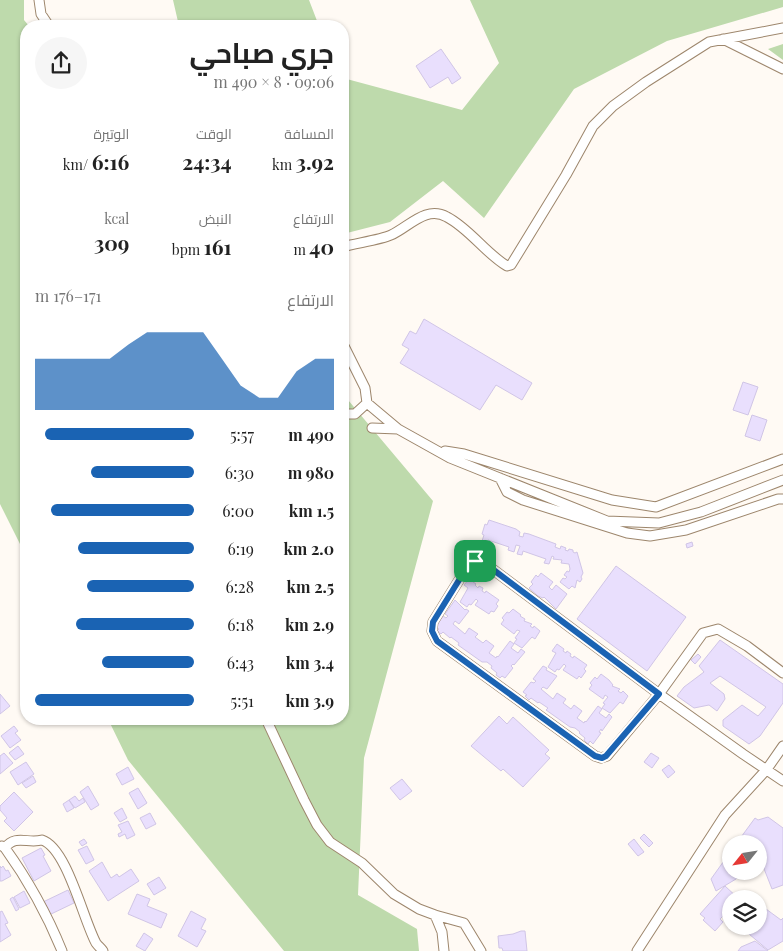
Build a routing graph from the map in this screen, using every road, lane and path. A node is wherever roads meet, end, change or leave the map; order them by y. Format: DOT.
graph roads {
  1 [pos="39,0"];
  2 [pos="44,20"];
  3 [pos="783,28"];
  4 [pos="723,39"];
  5 [pos="783,69"];
  6 [pos="349,245"];
  7 [pos="349,355"];
  8 [pos="367,403"];
  9 [pos="349,414"];
  10 [pos="372,428"];
  11 [pos="398,429"];
  12 [pos="436,450"];
  13 [pos="783,459"];
  14 [pos="500,478"];
  15 [pos="783,480"];
  16 [pos="783,499"];
  17 [pos="783,673"];
  18 [pos="659,694"];
  19 [pos="269,725"];
  20 [pos="783,746"];
  21 [pos="767,769"];
  22 [pos="783,781"];
  23 [pos="2,846"];
  24 [pos="435,915"];
  25 [pos="62,951"];
  26 [pos="103,951"];
  27 [pos="444,951"];
  28 [pos="481,951"];
  29 [pos="637,951"];
  1 -- 2 [label="street"];
  3 -- 4 [label="street"];
  4 -- 5 [label="street"];
  4 -- 6 [label="street"];
  7 -- 8 [label="street"];
  8 -- 9 [label="street"];
  8 -- 11 [label="street"];
  10 -- 11 [label="street"];
  11 -- 12 [label="street"];
  12 -- 13 [label="street"];
  12 -- 14 [label="street"];
  14 -- 15 [label="street"];
  14 -- 16 [label="street"];
  17 -- 18 [label="street"];
  18 -- 18 [label="street"];
  18 -- 21 [label="street"];
  19 -- 24 [label="street"];
  20 -- 21 [label="street"];
  21 -- 22 [label="street"];
  21 -- 29 [label="street"];
  23 -- 25 [label="street"];
  23 -- 26 [label="street"];
  24 -- 27 [label="street"];
  24 -- 28 [label="street"];
}
